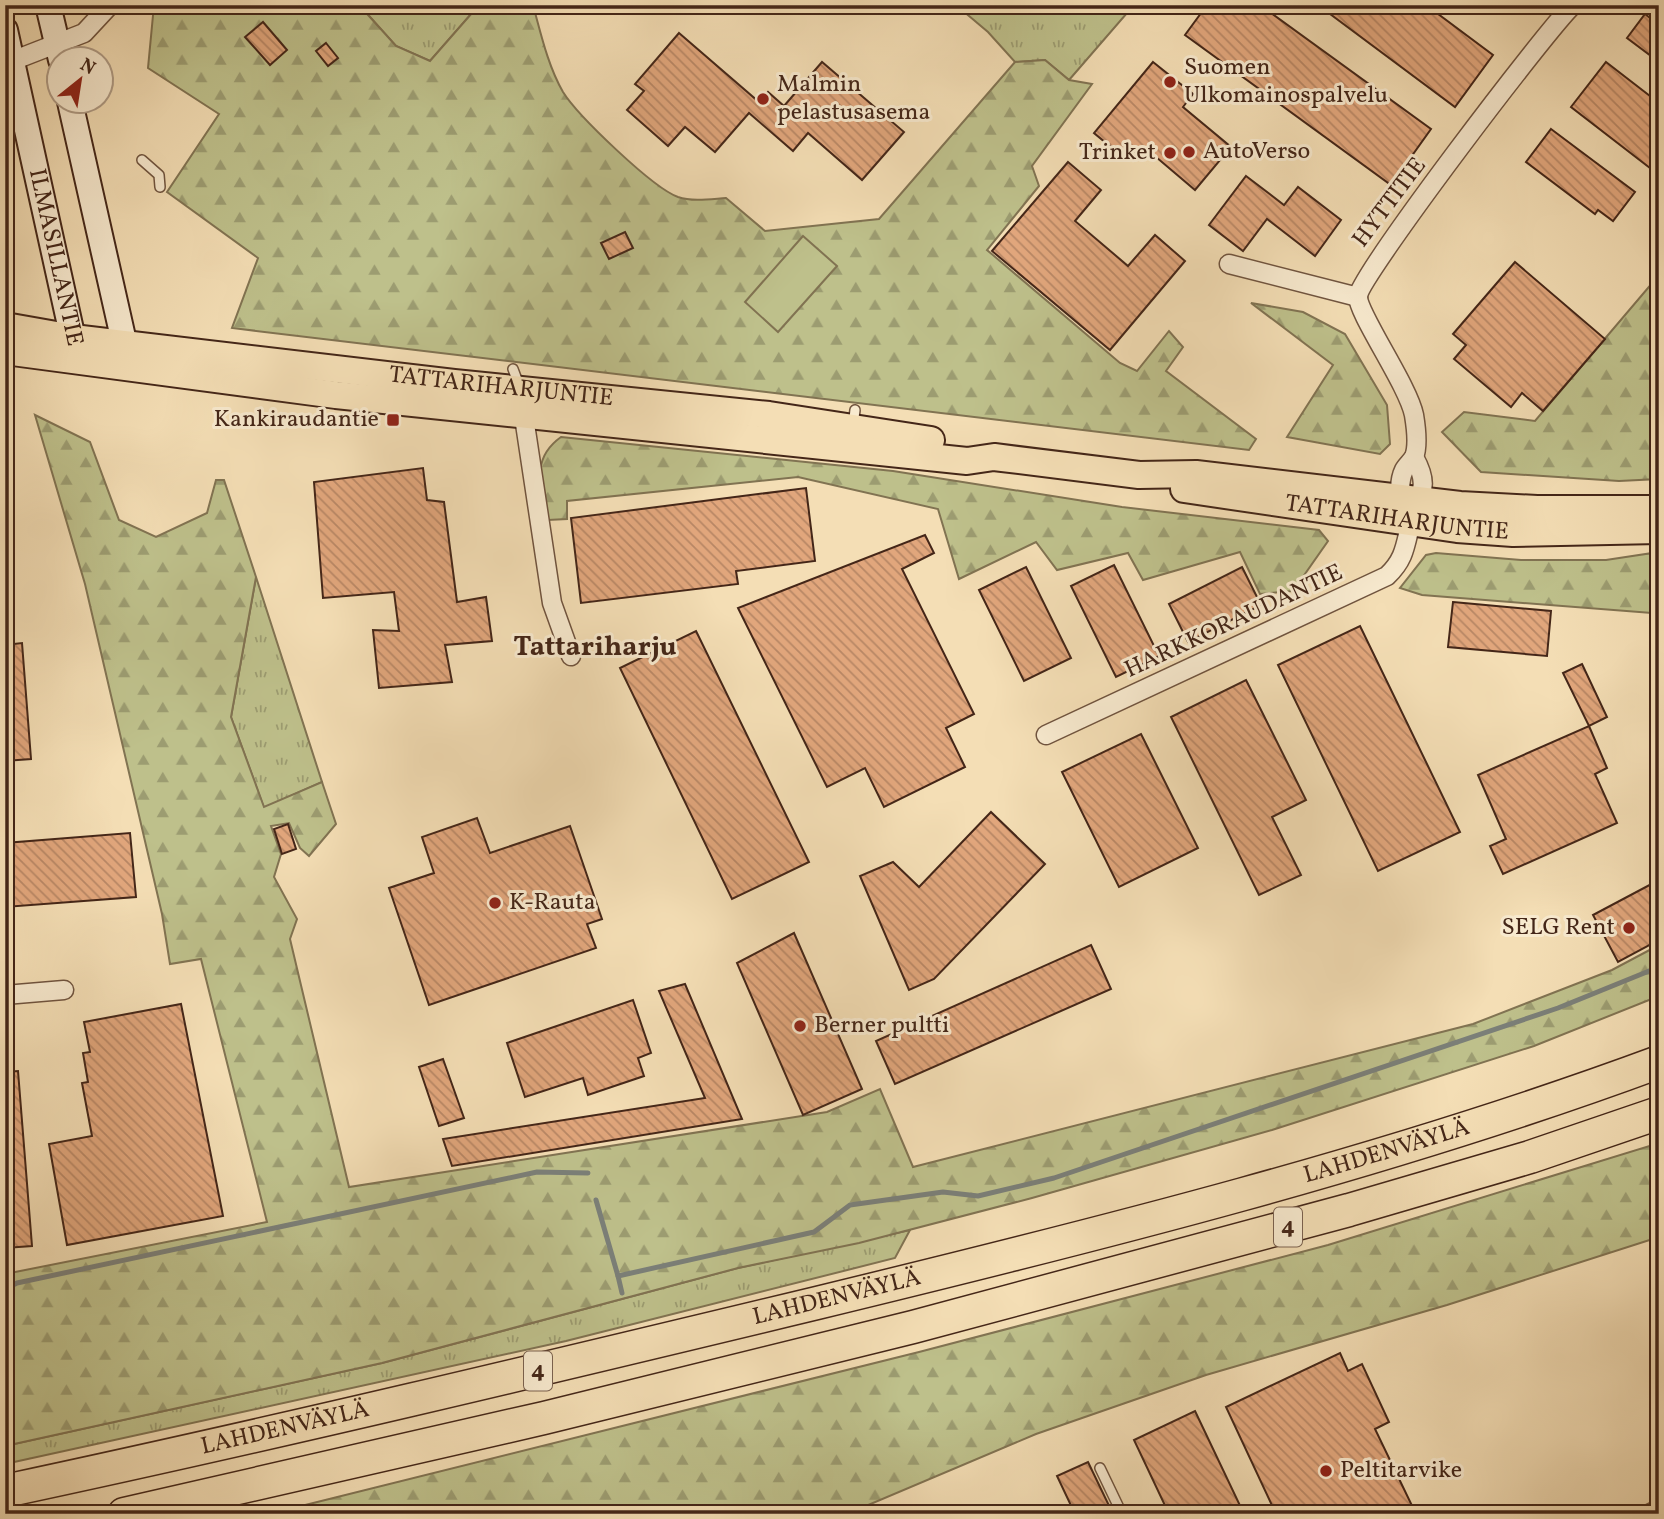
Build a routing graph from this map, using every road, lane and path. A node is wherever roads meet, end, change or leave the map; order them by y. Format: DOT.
graph roads {
  1 [pos="48,5"];
  2 [pos="110,5"];
  3 [pos="1573,5"];
  4 [pos="5,30"];
  5 [pos="58,46"];
  6 [pos="67,46"];
  7 [pos="46,54"];
  8 [pos="12,61"];
  9 [pos="73,116"];
  10 [pos="142,160"];
  11 [pos="160,187"];
  12 [pos="1229,264"];
  13 [pos="1358,297"];
  14 [pos="5,326"];
  15 [pos="76,349"];
  16 [pos="5,351"];
  17 [pos="127,355"];
  18 [pos="519,391"];
  19 [pos="1410,507"];
  20 [pos="1659,509"];
  21 [pos="1659,530"];
  22 [pos="571,656"];
  23 [pos="1046,735"];
  24 [pos="64,990"];
  25 [pos="5,995"];
  26 [pos="1659,1062"];
  27 [pos="1659,1113"];
  28 [pos="1100,1468"];
  29 [pos="5,1490"];
  30 [pos="1659,1509"];
  31 [pos="124,1514"];
  32 [pos="1122,1514"];
  33 [pos="1649,1514"];
  1 -- 5 [label="main road"];
  2 -- 6 [label="street"];
  3 -- 13 [label="street, HYTTITIE"];
  4 -- 8 [label="main road, ILMASILLANTIE"];
  7 -- 8 [label="street"];
  8 -- 15 [label="main road, ILMASILLANTIE"];
  9 -- 17 [label="main road, ILMASILLANTIE"];
  10 -- 11 [label="lane"];
  12 -- 13 [label="street"];
  13 -- 19 [label="street"];
  14 -- 15 [label="main road, TATTARIHARJUNTIE"];
  15 -- 16 [label="main road, TATTARIHARJUNTIE"];
  15 -- 17 [label="main road, TATTARIHARJUNTIE"];
  17 -- 18 [label="main road, TATTARIHARJUNTIE"];
  18 -- 19 [label="main road, TATTARIHARJUNTIE"];
  18 -- 22 [label="street"];
  19 -- 20 [label="main road, TATTARIHARJUNTIE"];
  19 -- 21 [label="main road, TATTARIHARJUNTIE"];
  19 -- 23 [label="street, HARKKORAUDANTIE"];
  24 -- 25 [label="street"];
  26 -- 29 [label="highway, LAHDENVÄYLÄ / 4"];
  27 -- 31 [label="highway, LAHDENVÄYLÄ / 4"];
  28 -- 32 [label="lane"];
  30 -- 33 [label="street"];
}
